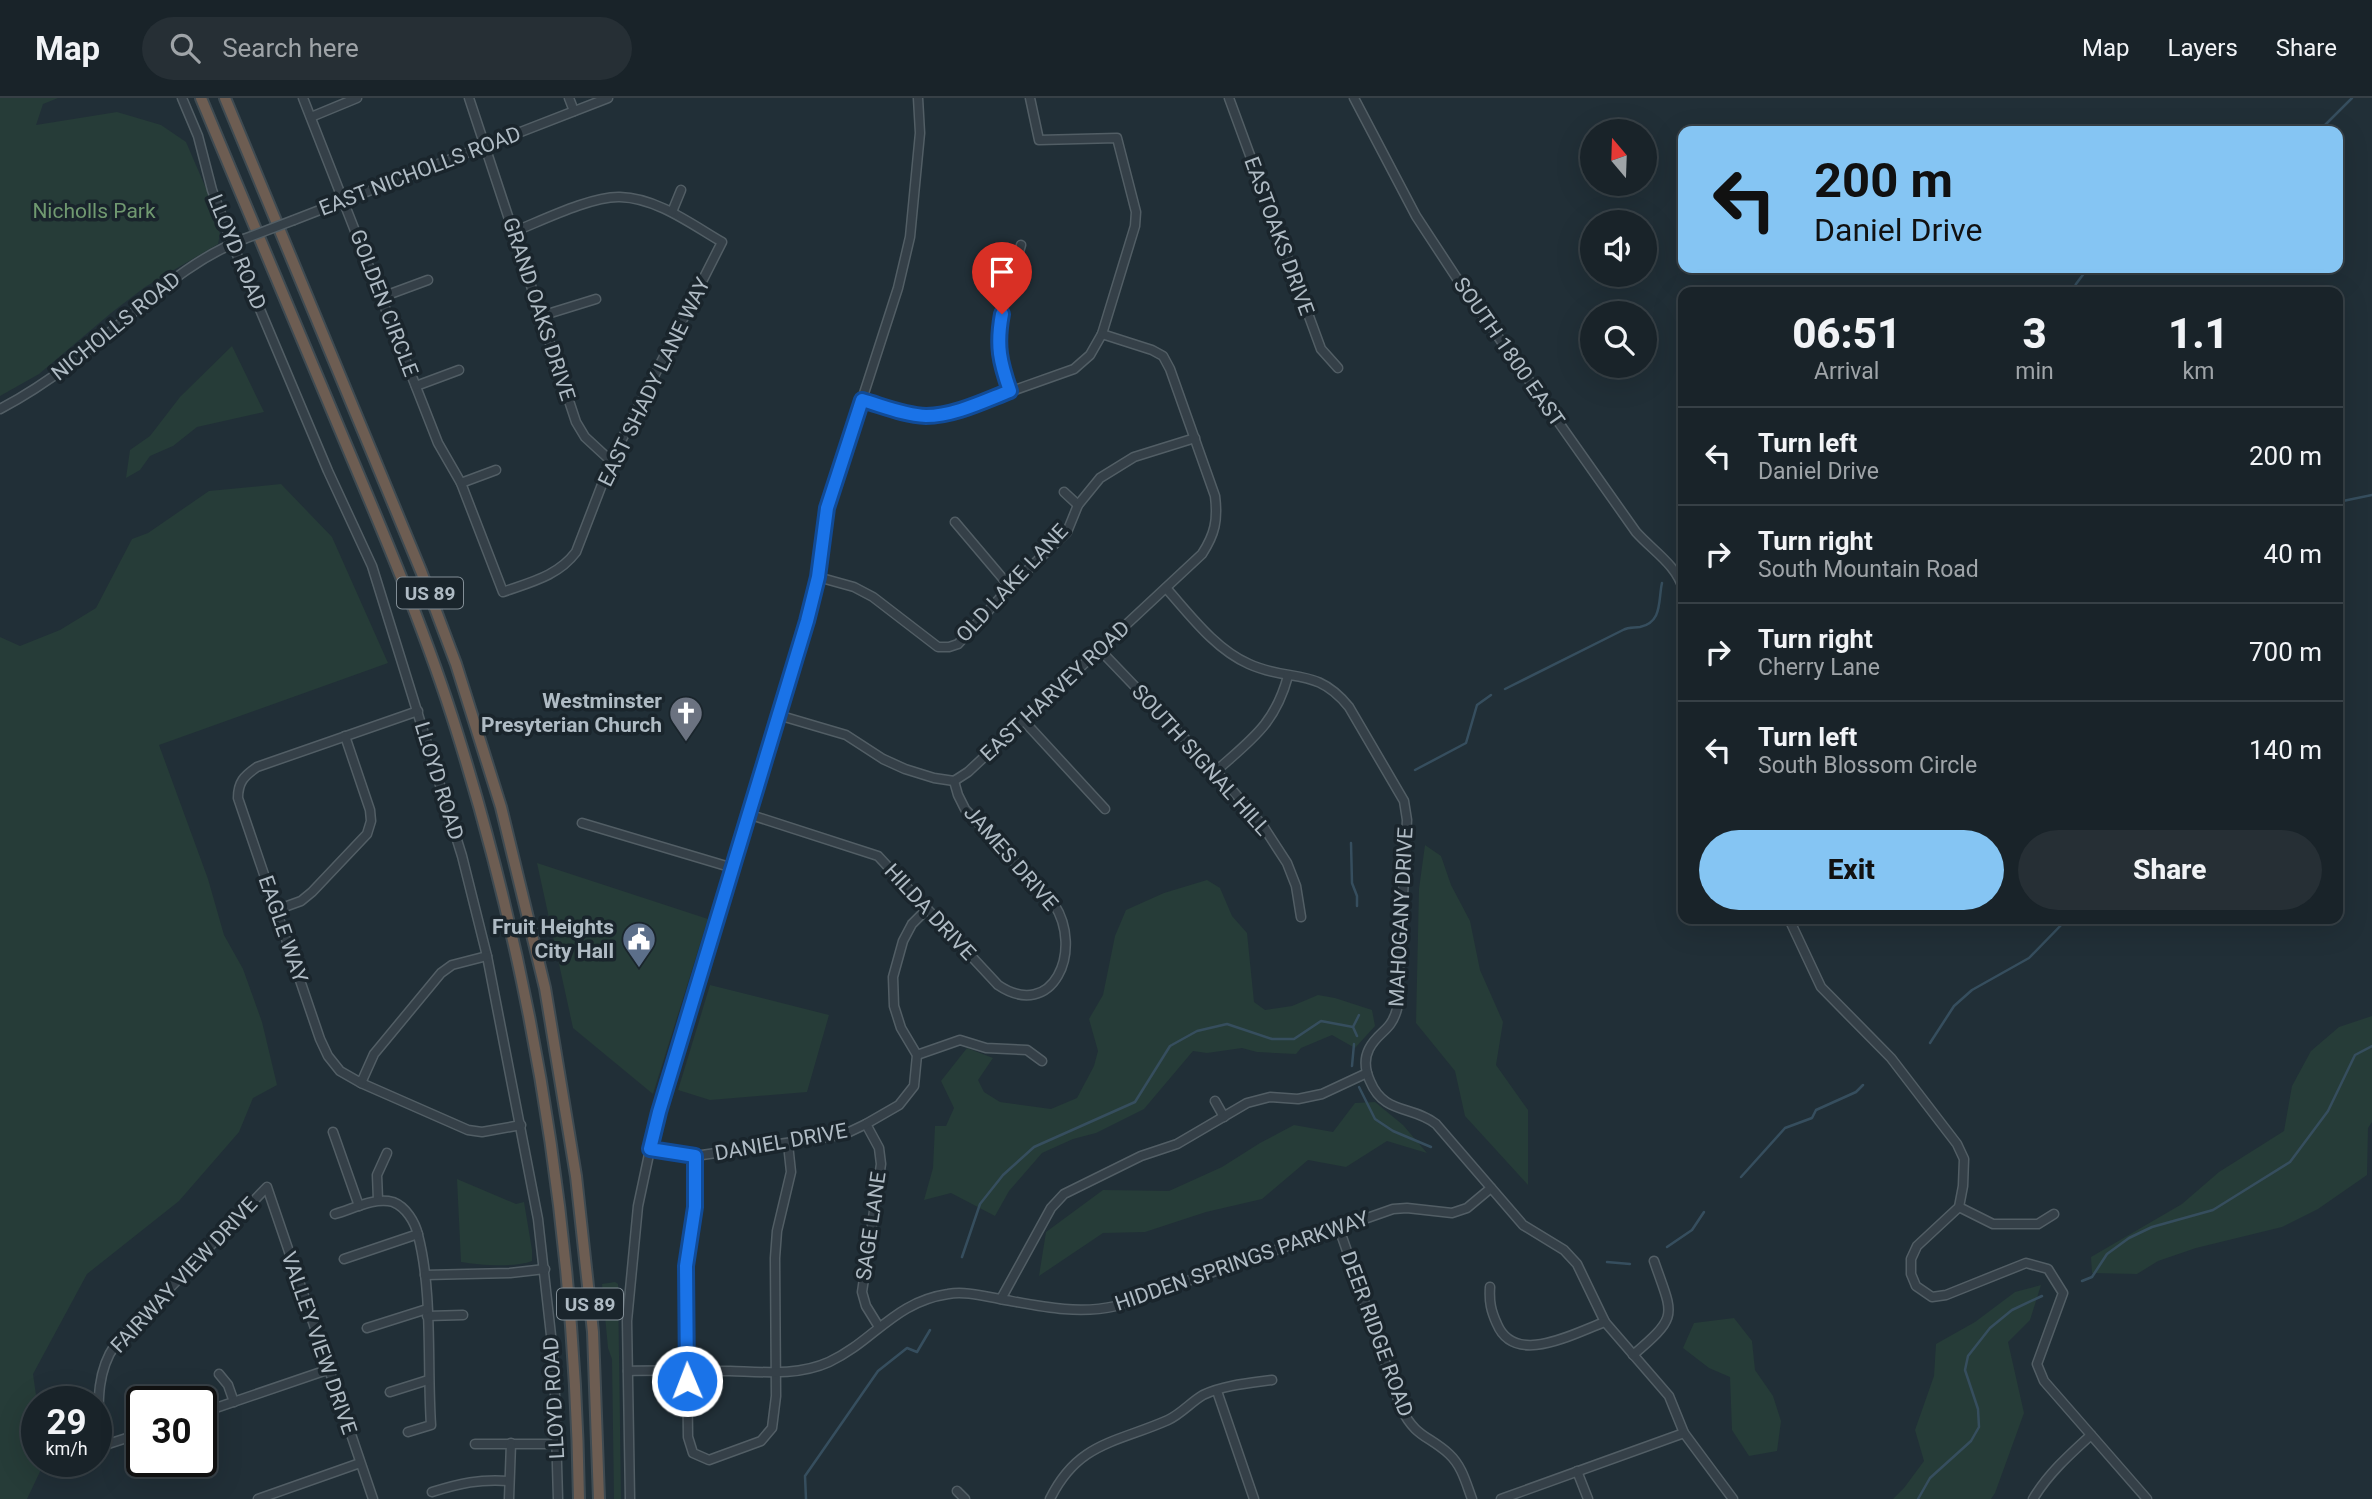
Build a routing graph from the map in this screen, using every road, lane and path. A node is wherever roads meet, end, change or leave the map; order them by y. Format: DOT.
graph roads {
  1 [pos="182,98"];
  2 [pos="201,98"];
  3 [pos="225,98"];
  4 [pos="303,98"];
  5 [pos="357,98"];
  6 [pos="469,98"];
  7 [pos="569,98"];
  8 [pos="608,98"];
  9 [pos="918,98"];
  10 [pos="1030,98"];
  11 [pos="1228,98"];
  12 [pos="1354,98"];
  13 [pos="574,111"];
  14 [pos="311,117"];
  15 [pos="485,146"];
  16 [pos="681,190"];
  17 [pos="344,201"];
  18 [pos="672,212"];
  19 [pos="513,232"];
  20 [pos="232,243"];
  21 [pos="1021,246"];
  22 [pos="428,280"];
  23 [pos="382,297"];
  24 [pos="596,299"];
  25 [pos="541,316"];
  26 [pos="1102,334"];
  27 [pos="1338,368"];
  28 [pos="459,370"];
  29 [pos="416,386"];
  30 [pos="1010,391"];
  31 [pos="862,400"];
  32 [pos="0,410"];
  33 [pos="1195,438"];
  34 [pos="611,461"];
  35 [pos="496,470"];
  36 [pos="461,483"];
  37 [pos="1064,492"];
  38 [pos="470,505"];
  39 [pos="1078,505"];
  40 [pos="955,522"];
  41 [pos="1678,574"];
  42 [pos="818,577"];
  43 [pos="1010,587"];
  44 [pos="1166,589"];
  45 [pos="1100,650"];
  46 [pos="1288,676"];
  47 [pos="418,711"];
  48 [pos="778,715"];
  49 [pos="1023,720"];
  50 [pos="345,736"];
  51 [pos="1216,771"];
  52 [pos="954,781"];
  53 [pos="1105,809"];
  54 [pos="748,814"];
  55 [pos="582,823"];
  56 [pos="733,868"];
  57 [pos="927,909"];
  58 [pos="276,910"];
  59 [pos="1301,918"];
  60 [pos="1791,924"];
  61 [pos="487,956"];
  62 [pos="1024,997"];
  63 [pos="917,1055"];
  64 [pos="1042,1061"];
  65 [pos="1367,1073"];
  66 [pos="361,1083"];
  67 [pos="1215,1101"];
  68 [pos="1224,1117"];
  69 [pos="520,1125"];
  70 [pos="866,1125"];
  71 [pos="332,1132"];
  72 [pos="788,1144"];
  73 [pos="650,1149"];
  74 [pos="387,1153"];
  75 [pos="695,1156"];
  76 [pos="267,1187"];
  77 [pos="1491,1188"];
  78 [pos="378,1200"];
  79 [pos="359,1206"];
  80 [pos="1959,1208"];
  81 [pos="335,1214"];
  82 [pos="2054,1214"];
  83 [pos="1339,1228"];
  84 [pos="418,1234"];
  85 [pos="344,1259"];
  86 [pos="1654,1261"];
  87 [pos="545,1269"];
  88 [pos="425,1275"];
  89 [pos="1490,1287"];
  90 [pos="1001,1299"];
  91 [pos="427,1312"];
  92 [pos="463,1315"];
  93 [pos="1605,1322"];
  94 [pos="878,1327"];
  95 [pos="368,1328"];
  96 [pos="1633,1355"];
  97 [pos="327,1370"];
  98 [pos="628,1371"];
  99 [pos="687,1371"];
  100 [pos="776,1372"];
  101 [pos="219,1374"];
  102 [pos="428,1380"];
  103 [pos="1272,1380"];
  104 [pos="1217,1391"];
  105 [pos="390,1392"];
  106 [pos="233,1402"];
  107 [pos="217,1408"];
  108 [pos="408,1432"];
  109 [pos="1684,1433"];
  110 [pos="2091,1435"];
  111 [pos="126,1438"];
  112 [pos="510,1443"];
  113 [pos="475,1444"];
  114 [pos="557,1444"];
  115 [pos="360,1463"];
  116 [pos="1577,1471"];
  117 [pos="509,1481"];
  118 [pos="432,1492"];
  119 [pos="957,1492"];
  120 [pos="258,1499"];
  121 [pos="373,1499"];
  122 [pos="509,1499"];
  123 [pos="558,1499"];
  124 [pos="579,1499"];
  125 [pos="599,1499"];
  126 [pos="630,1499"];
  127 [pos="965,1499"];
  128 [pos="1050,1499"];
  129 [pos="1254,1499"];
  130 [pos="1472,1499"];
  131 [pos="1501,1499"];
  132 [pos="1588,1499"];
  133 [pos="1733,1499"];
  134 [pos="2033,1499"];
  135 [pos="2147,1499"];
  1 -- 20 [label="street, LLOYD ROAD"];
  2 -- 124 [label="highway, US 89"];
  3 -- 125 [label="highway, US 89"];
  4 -- 14 [label="street, GOLDEN CIRCLE"];
  5 -- 14 [label="street"];
  6 -- 15 [label="street, GRAND OAKS DRIVE"];
  7 -- 13 [label="street"];
  8 -- 13 [label="street, EAST NICHOLLS ROAD"];
  9 -- 31 [label="street"];
  10 -- 26 [label="street"];
  11 -- 27 [label="street, EASTOAKS DRIVE"];
  12 -- 41 [label="street, SOUTH 1800 EAST"];
  13 -- 15 [label="street, EAST NICHOLLS ROAD"];
  14 -- 17 [label="street, GOLDEN CIRCLE"];
  15 -- 17 [label="street, EAST NICHOLLS ROAD"];
  15 -- 19 [label="street, GRAND OAKS DRIVE"];
  16 -- 18 [label="street"];
  17 -- 20 [label="street, EAST NICHOLLS ROAD, bridge"];
  17 -- 23 [label="street, GOLDEN CIRCLE"];
  18 -- 19 [label="street"];
  18 -- 34 [label="street, EAST SHADY LANE WAY"];
  19 -- 25 [label="street, GRAND OAKS DRIVE"];
  20 -- 32 [label="street, NICHOLLS ROAD"];
  20 -- 47 [label="street, LLOYD ROAD"];
  21 -- 30 [label="street"];
  22 -- 23 [label="street"];
  23 -- 29 [label="street, GOLDEN CIRCLE"];
  24 -- 25 [label="street"];
  25 -- 34 [label="street, GRAND OAKS DRIVE"];
  26 -- 30 [label="street"];
  26 -- 33 [label="street, EAST HARVEY ROAD"];
  28 -- 29 [label="street"];
  29 -- 36 [label="street, GOLDEN CIRCLE"];
  30 -- 31 [label="street"];
  31 -- 42 [label="street"];
  33 -- 39 [label="street, OLD LAKE LANE"];
  33 -- 44 [label="street, EAST HARVEY ROAD"];
  34 -- 38 [label="street, EAST SHADY LANE WAY"];
  35 -- 36 [label="street"];
  36 -- 38 [label="street, GOLDEN CIRCLE"];
  37 -- 39 [label="street"];
  39 -- 43 [label="street, OLD LAKE LANE"];
  40 -- 43 [label="street"];
  42 -- 43 [label="street, OLD LAKE LANE"];
  42 -- 48 [label="street"];
  44 -- 45 [label="street, EAST HARVEY ROAD"];
  44 -- 46 [label="street, MAHOGANY DRIVE"];
  45 -- 49 [label="street, EAST HARVEY ROAD"];
  45 -- 51 [label="street, SOUTH SIGNAL HILL"];
  46 -- 51 [label="street"];
  46 -- 65 [label="street, MAHOGANY DRIVE"];
  47 -- 50 [label="street, EAGLE WAY"];
  47 -- 61 [label="street, LLOYD ROAD"];
  48 -- 52 [label="street"];
  48 -- 54 [label="street"];
  49 -- 52 [label="street, EAST HARVEY ROAD"];
  49 -- 53 [label="street"];
  50 -- 58 [label="street"];
  50 -- 58 [label="street, EAGLE WAY"];
  51 -- 59 [label="street, SOUTH SIGNAL HILL"];
  52 -- 62 [label="street, JAMES DRIVE"];
  54 -- 56 [label="street"];
  54 -- 57 [label="street, HILDA DRIVE"];
  55 -- 56 [label="street"];
  56 -- 73 [label="street"];
  57 -- 62 [label="street, HILDA DRIVE"];
  57 -- 63 [label="street"];
  58 -- 66 [label="street, EAGLE WAY"];
  60 -- 80 [label="street"];
  61 -- 66 [label="street"];
  61 -- 69 [label="street, LLOYD ROAD"];
  63 -- 64 [label="street"];
  63 -- 70 [label="street, DANIEL DRIVE"];
  65 -- 68 [label="street"];
  65 -- 77 [label="street"];
  66 -- 69 [label="street, EAGLE WAY"];
  67 -- 68 [label="street"];
  68 -- 90 [label="street"];
  69 -- 87 [label="street, LLOYD ROAD"];
  70 -- 72 [label="street, DANIEL DRIVE"];
  70 -- 94 [label="street, SAGE LANE"];
  71 -- 79 [label="street"];
  72 -- 75 [label="street, DANIEL DRIVE"];
  72 -- 100 [label="street"];
  73 -- 75 [label="street, DANIEL DRIVE"];
  73 -- 98 [label="street"];
  74 -- 78 [label="street"];
  75 -- 99 [label="street"];
  76 -- 97 [label="street, VALLEY VIEW DRIVE"];
  76 -- 111 [label="street, FAIRWAY VIEW DRIVE"];
  77 -- 83 [label="street, HIDDEN SPRINGS PARKWAY"];
  77 -- 93 [label="street"];
  78 -- 79 [label="street"];
  78 -- 84 [label="street"];
  79 -- 81 [label="street"];
  80 -- 82 [label="street"];
  80 -- 110 [label="street"];
  83 -- 90 [label="street, HIDDEN SPRINGS PARKWAY"];
  83 -- 130 [label="street, DEER RIDGE ROAD"];
  84 -- 85 [label="street"];
  84 -- 88 [label="street"];
  86 -- 96 [label="street"];
  87 -- 88 [label="street"];
  87 -- 114 [label="street, LLOYD ROAD"];
  88 -- 91 [label="street"];
  89 -- 93 [label="street"];
  90 -- 94 [label="street, HIDDEN SPRINGS PARKWAY"];
  91 -- 92 [label="street"];
  91 -- 95 [label="street"];
  91 -- 102 [label="street"];
  93 -- 96 [label="street"];
  94 -- 100 [label="street, HIDDEN SPRINGS PARKWAY"];
  96 -- 109 [label="street"];
  97 -- 106 [label="street"];
  97 -- 115 [label="street, VALLEY VIEW DRIVE"];
  98 -- 99 [label="street, HIDDEN SPRINGS PARKWAY"];
  98 -- 126 [label="street"];
  99 -- 100 [label="street, HIDDEN SPRINGS PARKWAY"];
  99 -- 100 [label="street"];
  101 -- 106 [label="street"];
  102 -- 105 [label="street"];
  102 -- 108 [label="street"];
  103 -- 104 [label="street"];
  104 -- 128 [label="street"];
  104 -- 129 [label="street"];
  106 -- 107 [label="street"];
  109 -- 116 [label="street"];
  109 -- 133 [label="street"];
  110 -- 134 [label="street"];
  110 -- 135 [label="street"];
  112 -- 113 [label="street"];
  112 -- 114 [label="street"];
  112 -- 117 [label="street"];
  114 -- 123 [label="street, LLOYD ROAD"];
  115 -- 120 [label="street"];
  115 -- 121 [label="street, VALLEY VIEW DRIVE"];
  116 -- 131 [label="street"];
  116 -- 132 [label="street"];
  117 -- 118 [label="street"];
  117 -- 122 [label="street"];
  119 -- 127 [label="street"];
}
